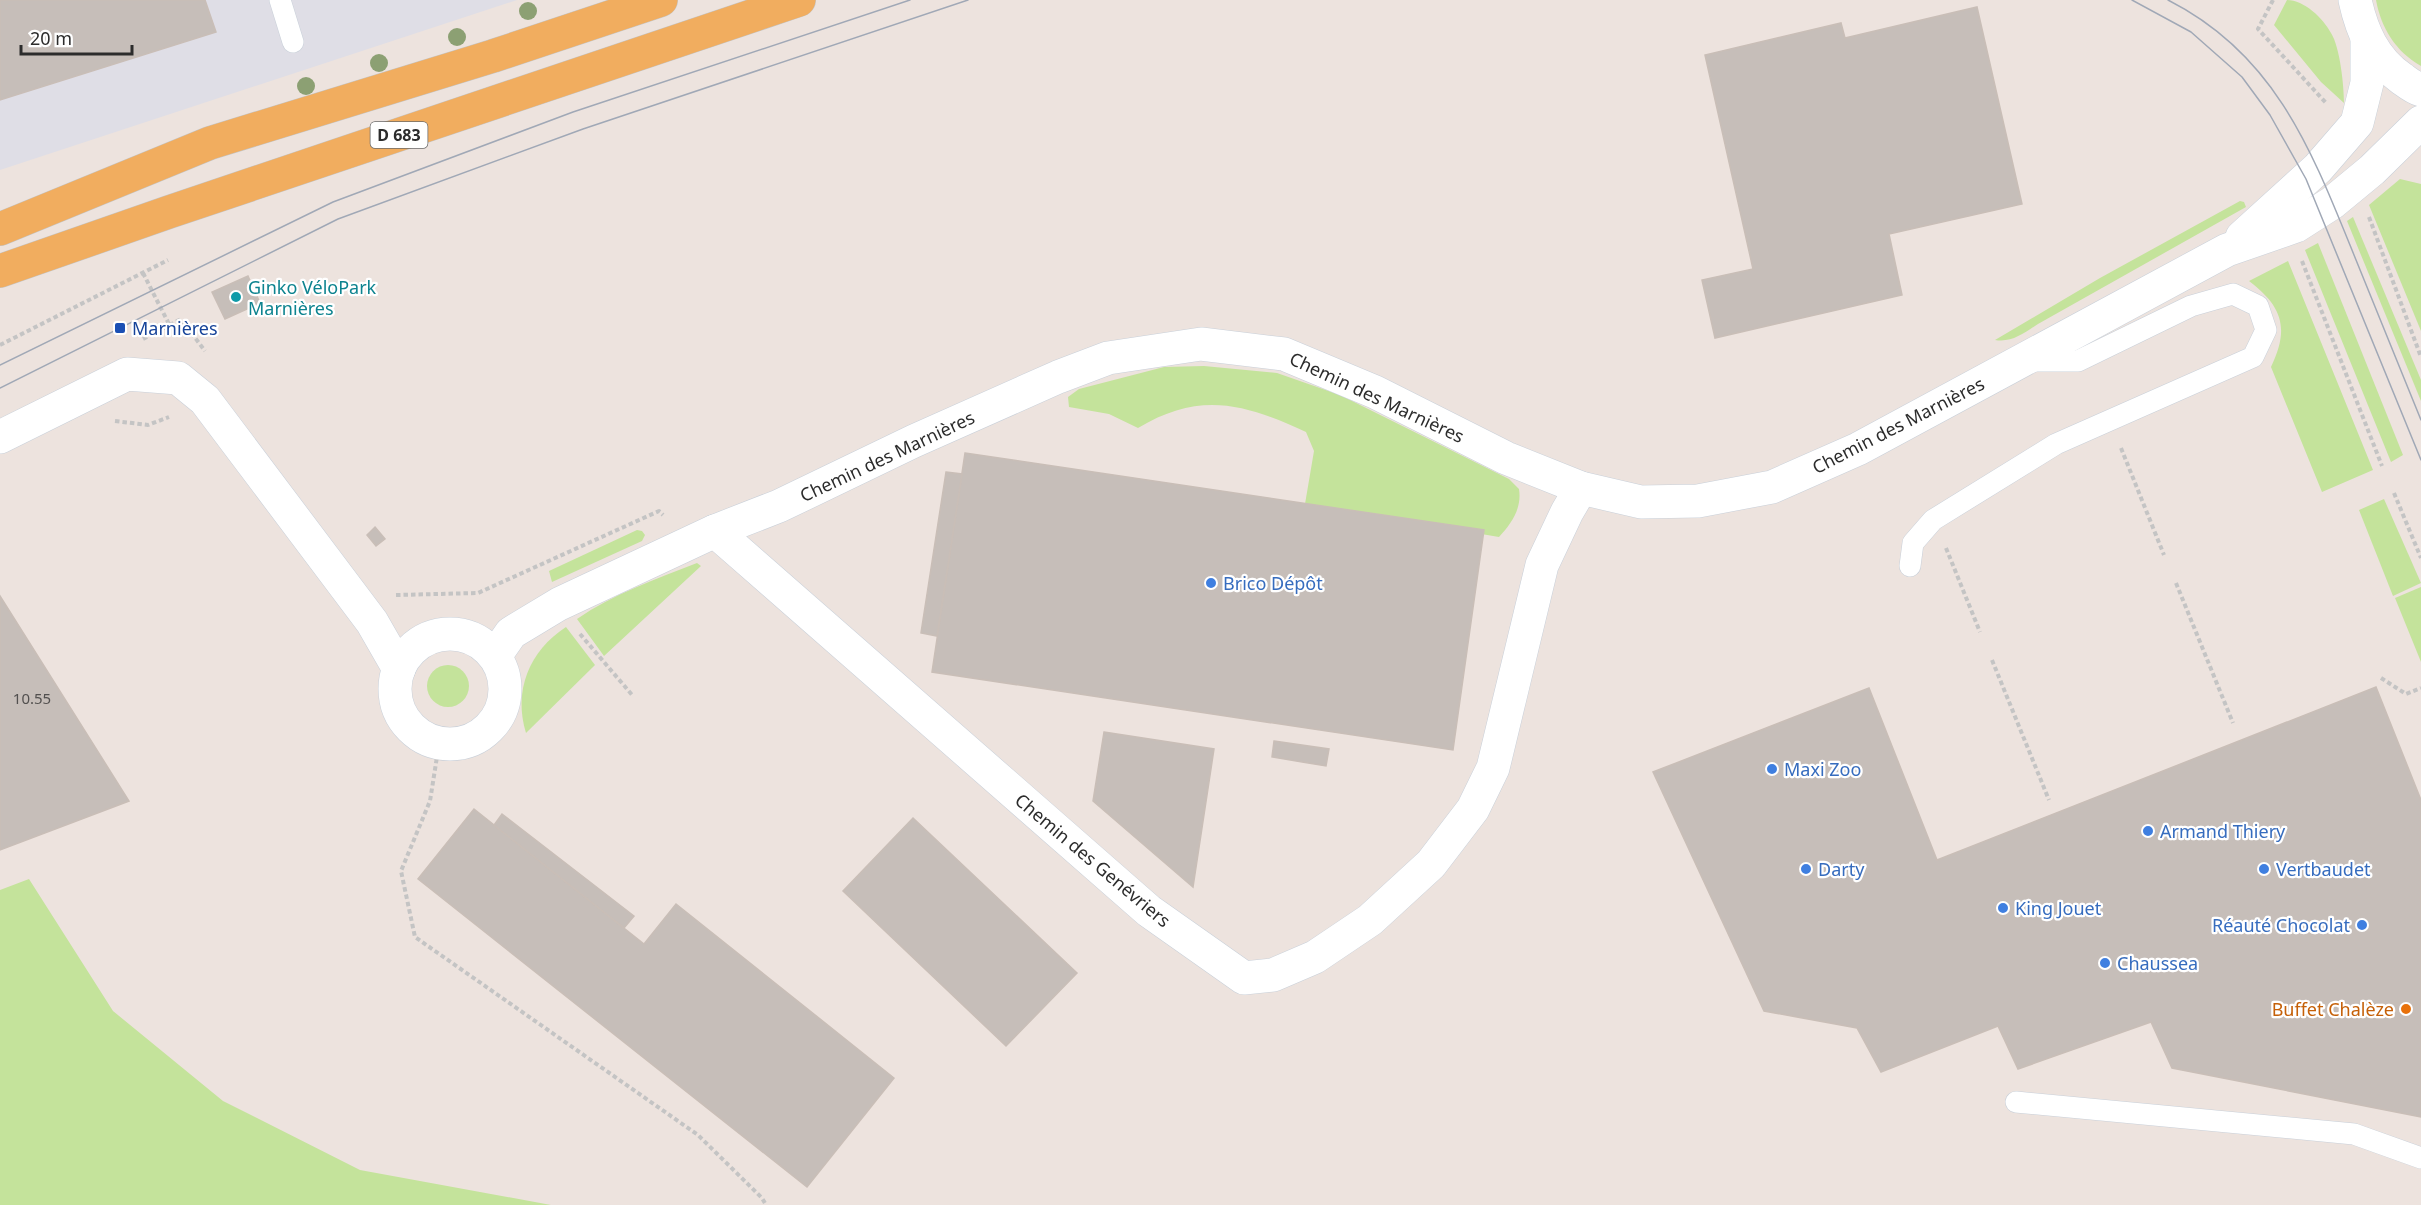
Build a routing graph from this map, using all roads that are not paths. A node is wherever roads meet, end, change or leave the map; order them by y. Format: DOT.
graph roads {
  1 [pos="280,0"];
  2 [pos="661,0"];
  3 [pos="799,0"];
  4 [pos="2332,0"];
  5 [pos="2361,21"];
  6 [pos="293,42"];
  7 [pos="2421,90"];
  8 [pos="2421,122"];
  9 [pos="0,229"];
  10 [pos="2227,250"];
  11 [pos="0,271"];
  12 [pos="2023,361"];
  13 [pos="0,436"];
  14 [pos="1581,488"];
  15 [pos="702,537"];
  16 [pos="1910,566"];
  17 [pos="495,656"];
  18 [pos="399,669"];
  19 [pos="2016,1102"];
  20 [pos="2421,1158"];
  1 -- 6 [label="lane"];
  2 -- 9 [label="main road"];
  3 -- 11 [label="main road, D 683"];
  4 -- 5 [label="street"];
  5 -- 7 [label="street"];
  5 -- 10 [label="street"];
  8 -- 10 [label="street"];
  10 -- 12 [label="street, Chemin des Marnières"];
  12 -- 14 [label="street, Chemin des Marnières"];
  12 -- 16 [label="lane"];
  13 -- 18 [label="street"];
  14 -- 15 [label="street, Chemin des Marnières"];
  14 -- 15 [label="street, Chemin des Genévriers"];
  15 -- 17 [label="street, Chemin des Marnières"];
  17 -- 18 [label="street"];
  17 -- 18 [label="street"];
  19 -- 20 [label="lane"];
}
